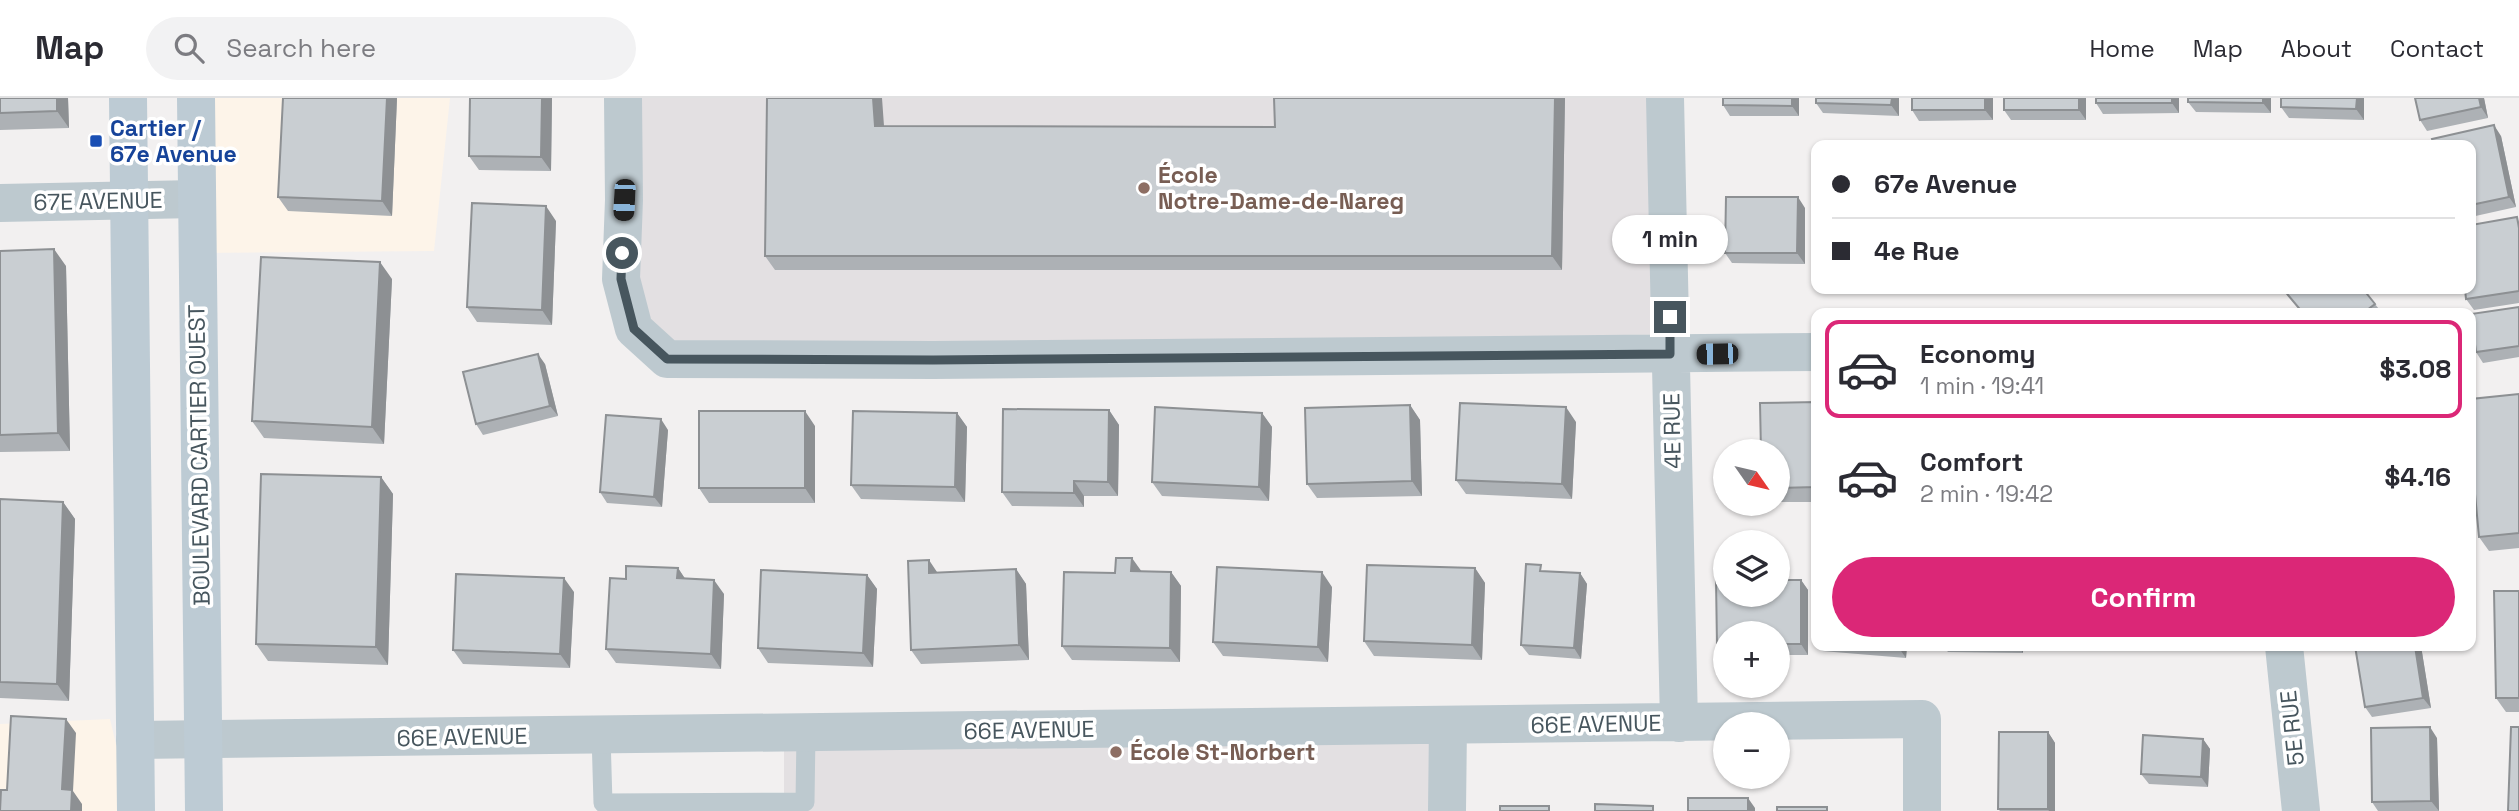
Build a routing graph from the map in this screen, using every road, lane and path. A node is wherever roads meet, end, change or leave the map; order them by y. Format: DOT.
graph roads {
  1 [pos="128,98"];
  2 [pos="196,98"];
  3 [pos="623,98"];
  4 [pos="1665,98"];
  5 [pos="196,199"];
  6 [pos="129,200"];
  7 [pos="0,203"];
  8 [pos="1811,352"];
  9 [pos="1670,354"];
  10 [pos="2285,651"];
  11 [pos="1679,723"];
  12 [pos="1448,725"];
  13 [pos="806,733"];
  14 [pos="601,735"];
  15 [pos="135,740"];
  16 [pos="204,740"];
  17 [pos="136,811"];
  18 [pos="205,811"];
  19 [pos="1447,811"];
  20 [pos="1922,811"];
  21 [pos="2301,811"];
  1 -- 6 [label="street"];
  2 -- 5 [label="street, BOULEVARD CARTIER OUEST"];
  3 -- 9 [label="street"];
  4 -- 9 [label="street, 4E RUE"];
  5 -- 6 [label="street, 67E AVENUE"];
  5 -- 16 [label="street, BOULEVARD CARTIER OUEST"];
  6 -- 7 [label="street, 67E AVENUE"];
  6 -- 15 [label="street"];
  8 -- 9 [label="street"];
  9 -- 11 [label="street, 4E RUE"];
  10 -- 21 [label="street, 5E RUE"];
  11 -- 12 [label="street, 66E AVENUE"];
  11 -- 20 [label="street, 66E AVENUE"];
  12 -- 13 [label="street, 66E AVENUE"];
  12 -- 19 [label="street"];
  13 -- 14 [label="street, 66E AVENUE"];
  13 -- 14 [label="lane"];
  14 -- 16 [label="street, 66E AVENUE"];
  15 -- 16 [label="street, 66E AVENUE"];
  15 -- 17 [label="street"];
  16 -- 18 [label="street, BOULEVARD CARTIER OUEST"];
}
